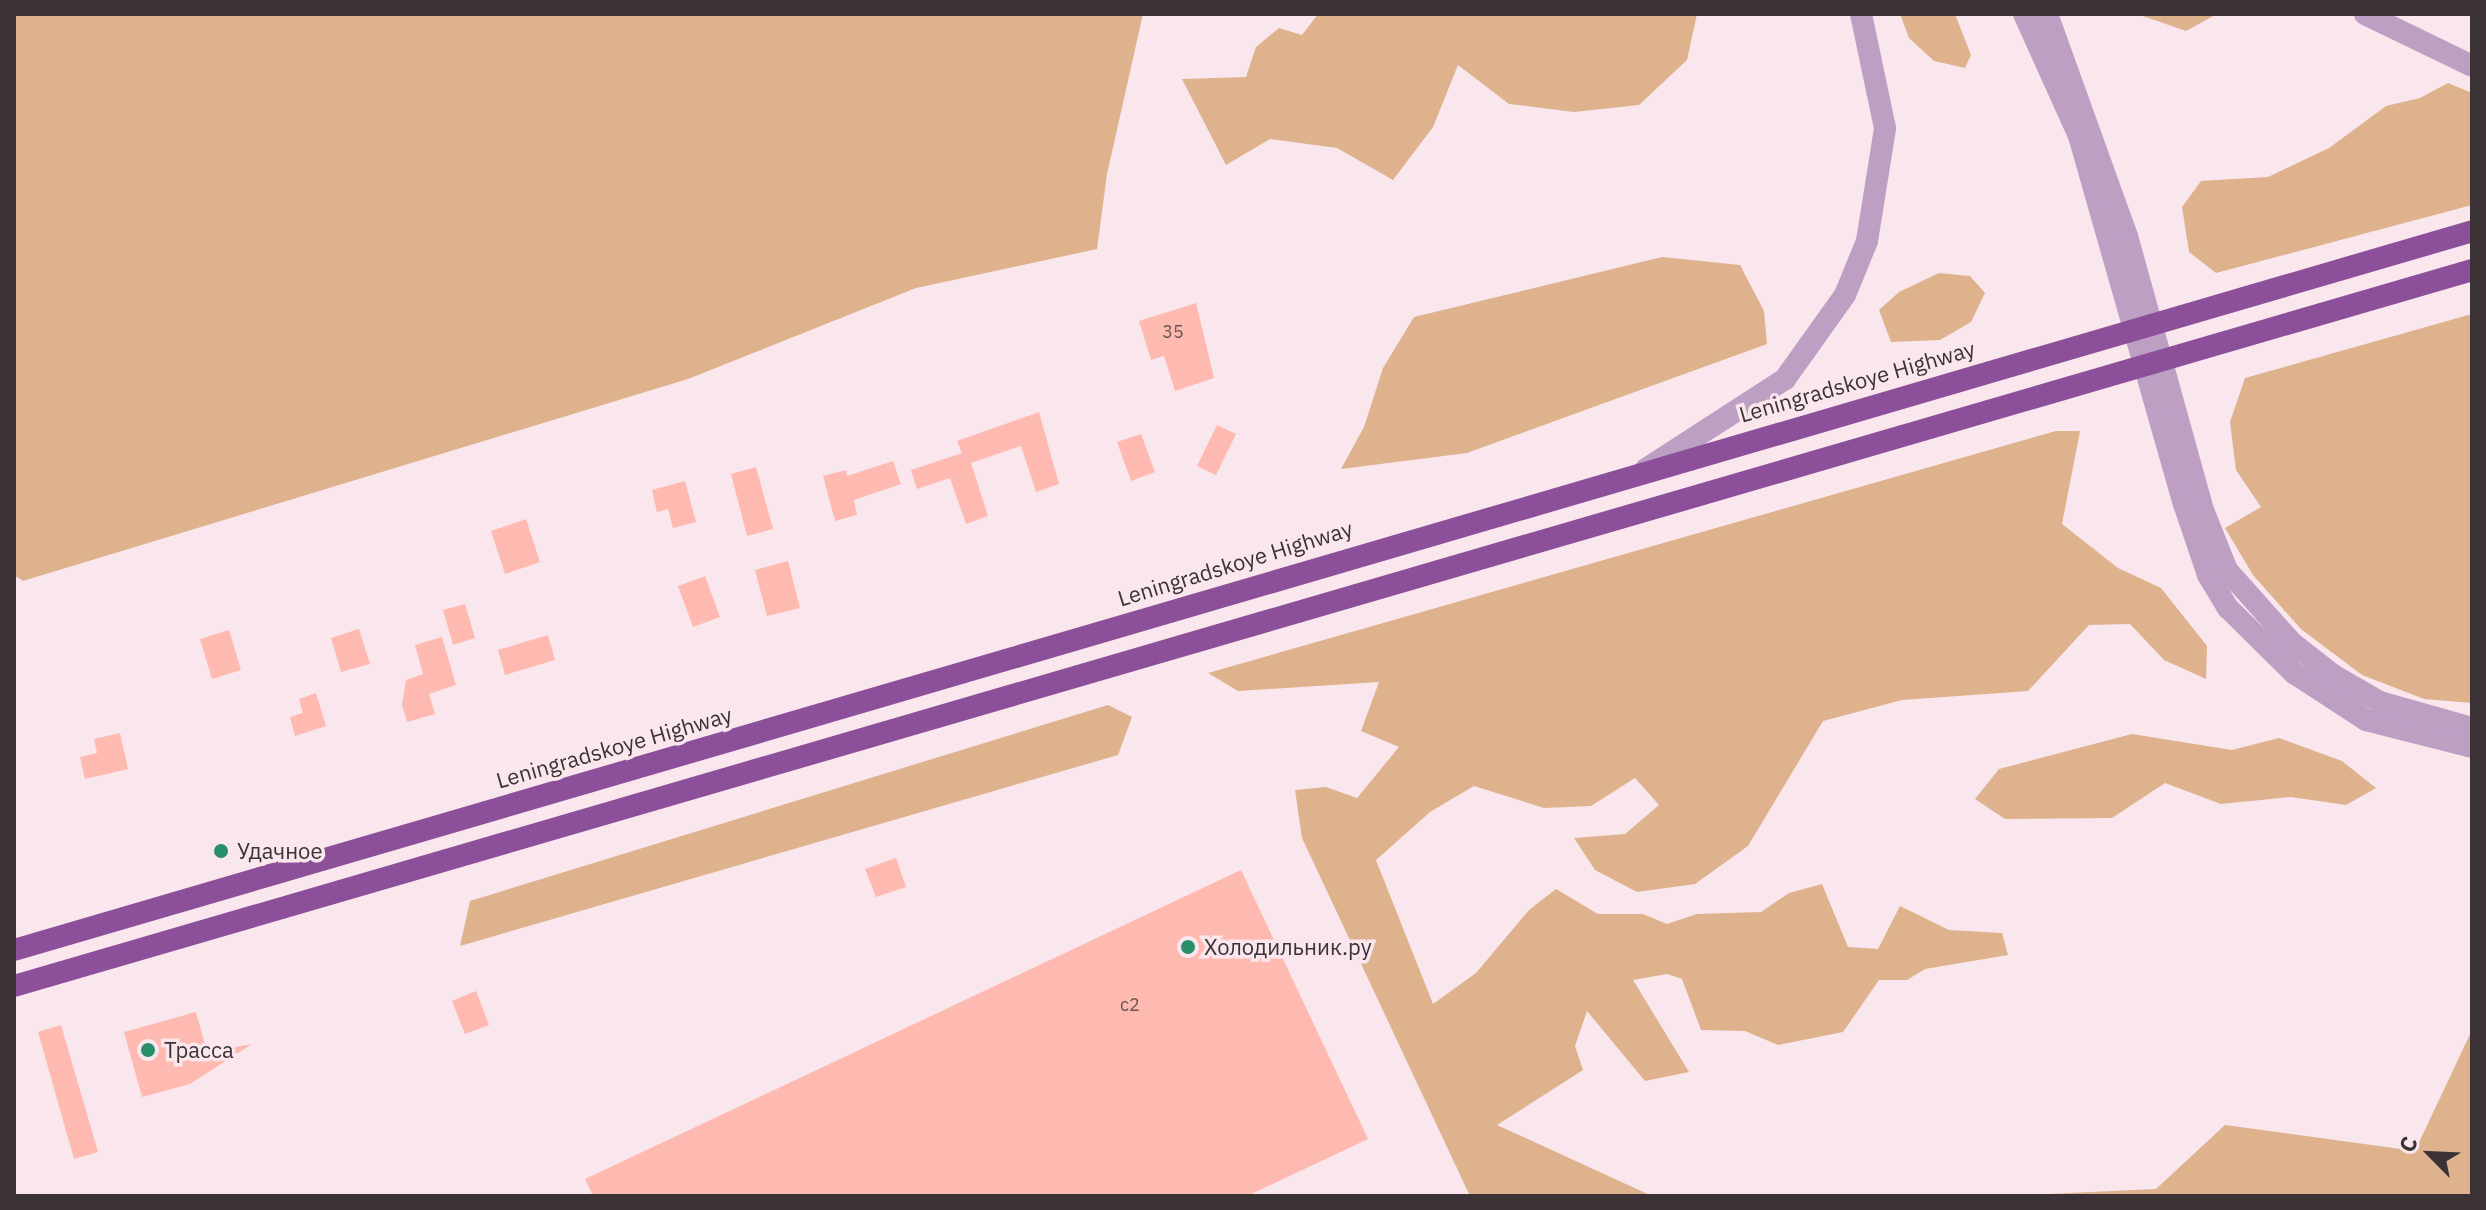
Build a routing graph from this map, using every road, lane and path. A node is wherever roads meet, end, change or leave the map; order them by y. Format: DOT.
graph roads {
  1 [pos="1861,14"];
  2 [pos="2024,14"];
  3 [pos="2047,14"];
  4 [pos="2365,14"];
  5 [pos="2472,66"];
  6 [pos="2472,231"];
  7 [pos="2118,238"];
  8 [pos="2472,270"];
  9 [pos="1645,470"];
  10 [pos="2193,507"];
  11 [pos="2472,728"];
  12 [pos="2472,747"];
  13 [pos="14,950"];
  14 [pos="14,986"];
  1 -- 9 [label="street"];
  2 -- 7 [label="street"];
  3 -- 7 [label="street"];
  4 -- 5 [label="street"];
  6 -- 9 [label="highway, Leningradskoye Highway"];
  7 -- 10 [label="street"];
  8 -- 14 [label="highway"];
  9 -- 13 [label="highway, Leningradskoye Highway"];
  10 -- 11 [label="street"];
  10 -- 12 [label="street"];
}
